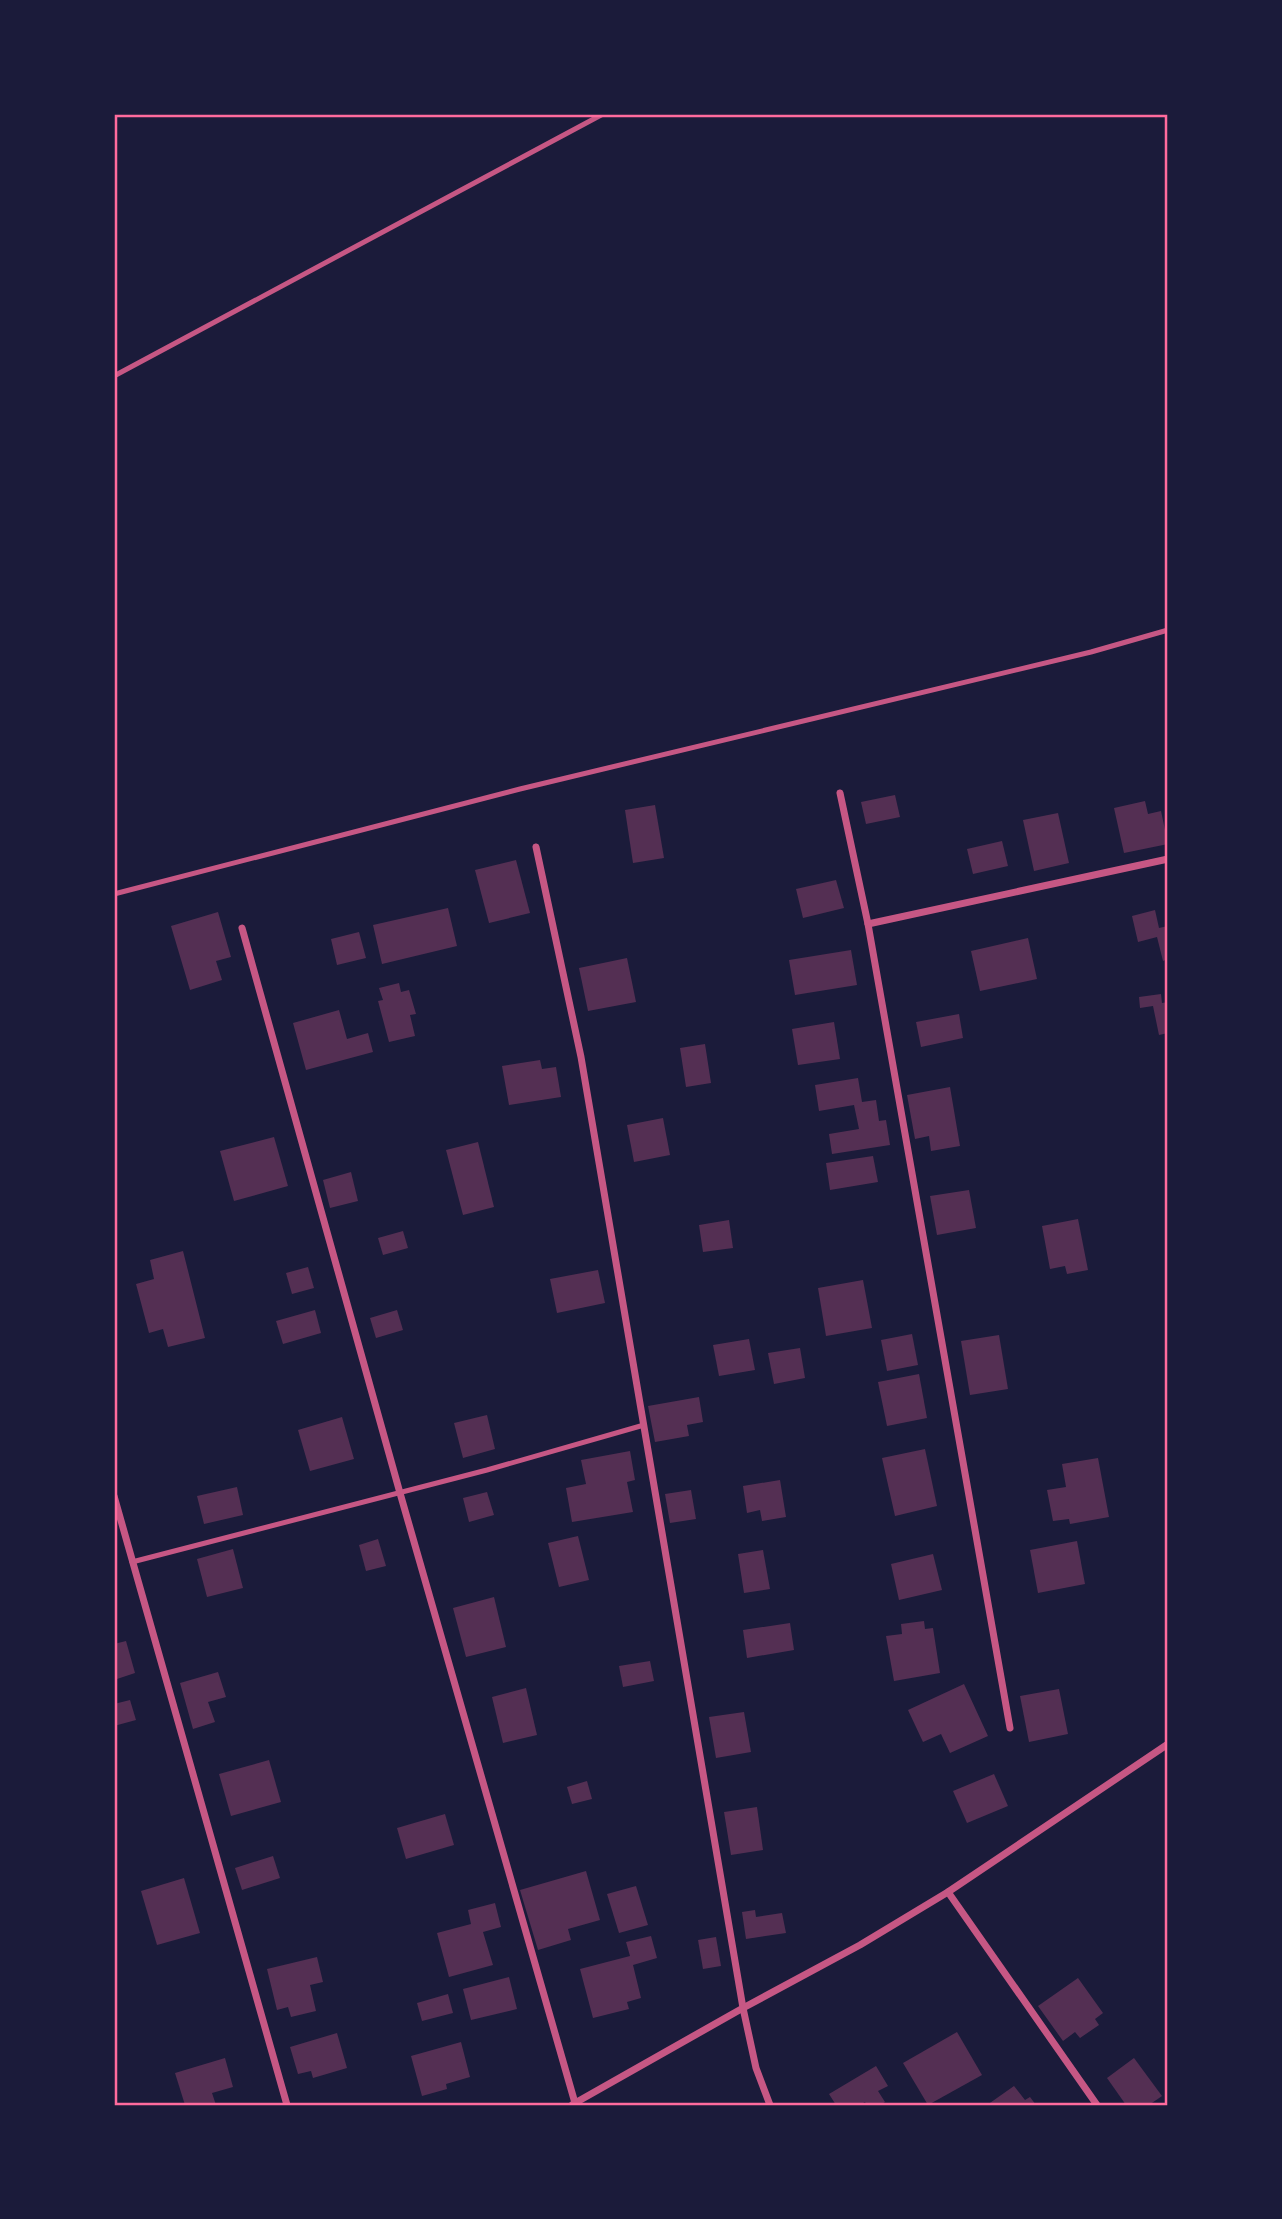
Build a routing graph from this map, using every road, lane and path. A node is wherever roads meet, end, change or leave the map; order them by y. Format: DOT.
graph roads {
  1 [pos="603,114"];
  2 [pos="114,376"];
  3 [pos="1168,630"];
  4 [pos="840,793"];
  5 [pos="536,847"];
  6 [pos="1168,859"];
  7 [pos="114,894"];
  8 [pos="869,924"];
  9 [pos="242,928"];
  10 [pos="643,1425"];
  11 [pos="400,1493"];
  12 [pos="114,1496"];
  13 [pos="132,1562"];
  14 [pos="1010,1728"];
  15 [pos="1168,1744"];
  16 [pos="948,1892"];
  17 [pos="743,2008"];
  18 [pos="573,2104"];
  19 [pos="287,2105"];
  20 [pos="770,2105"];
  21 [pos="1097,2105"];
  1 -- 2 [label="lane"];
  3 -- 7 [label="lane"];
  4 -- 8 [label="street"];
  5 -- 10 [label="street"];
  6 -- 8 [label="street"];
  8 -- 14 [label="street"];
  9 -- 11 [label="street"];
  10 -- 11 [label="lane"];
  10 -- 17 [label="street"];
  11 -- 13 [label="lane"];
  11 -- 18 [label="street"];
  12 -- 13 [label="street"];
  13 -- 19 [label="street"];
  15 -- 16 [label="street"];
  16 -- 17 [label="street"];
  16 -- 21 [label="street"];
  17 -- 18 [label="street"];
  17 -- 20 [label="street"];
}
